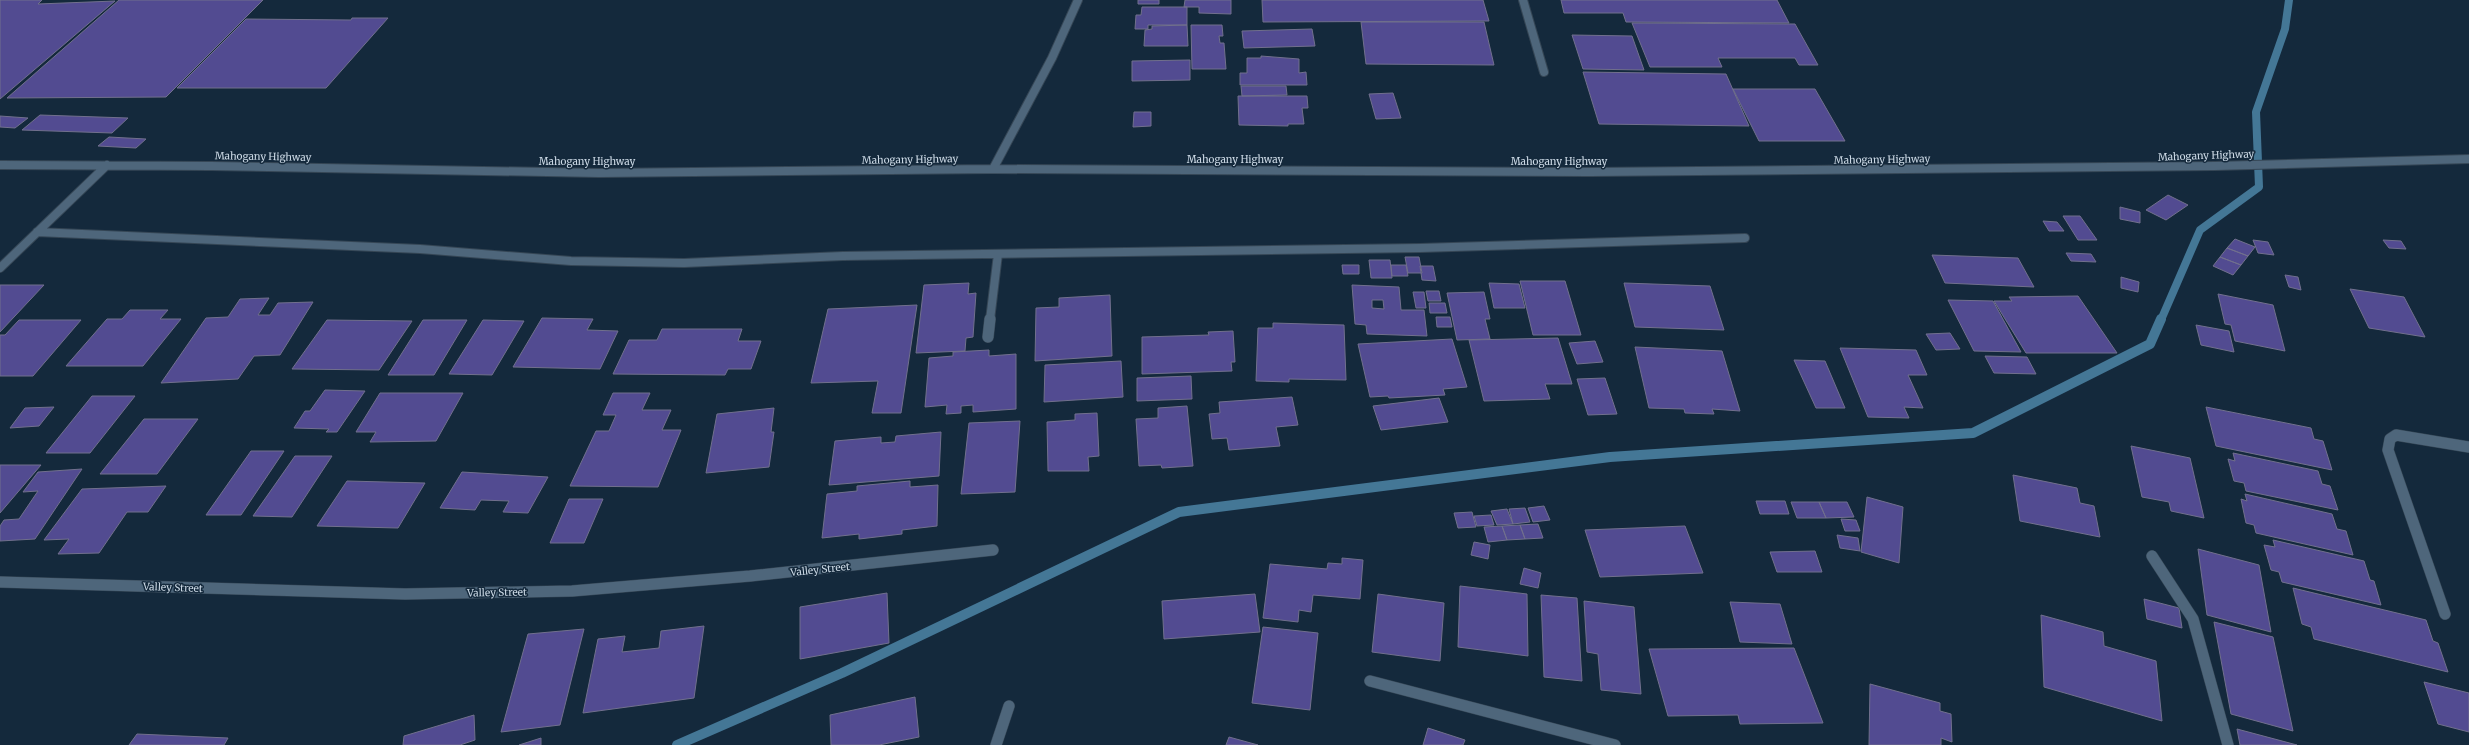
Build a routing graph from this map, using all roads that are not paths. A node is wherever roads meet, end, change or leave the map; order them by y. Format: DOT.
graph roads {
  1 [pos="1078,0"];
  2 [pos="1523,0"];
  3 [pos="1544,72"];
  4 [pos="2469,159"];
  5 [pos="0,165"];
  6 [pos="107,165"];
  7 [pos="993,169"];
  8 [pos="37,232"];
  9 [pos="1745,238"];
  10 [pos="998,254"];
  11 [pos="0,268"];
  12 [pos="988,337"];
  13 [pos="2469,447"];
  14 [pos="993,550"];
  15 [pos="2152,556"];
  16 [pos="0,582"];
  17 [pos="2445,614"];
  18 [pos="1370,681"];
  19 [pos="1010,706"];
  20 [pos="996,745"];
  21 [pos="1615,745"];
  22 [pos="2228,745"];
  1 -- 7 [label="street"];
  2 -- 3 [label="street"];
  4 -- 7 [label="street, Mahogany Highway"];
  5 -- 6 [label="street, Mahogany Highway"];
  6 -- 7 [label="street, Mahogany Highway"];
  6 -- 8 [label="street"];
  8 -- 10 [label="street"];
  8 -- 11 [label="street"];
  9 -- 10 [label="street"];
  10 -- 12 [label="street"];
  13 -- 17 [label="street"];
  14 -- 16 [label="street, Valley Street"];
  15 -- 22 [label="street"];
  18 -- 21 [label="street"];
  19 -- 20 [label="street"];
}
